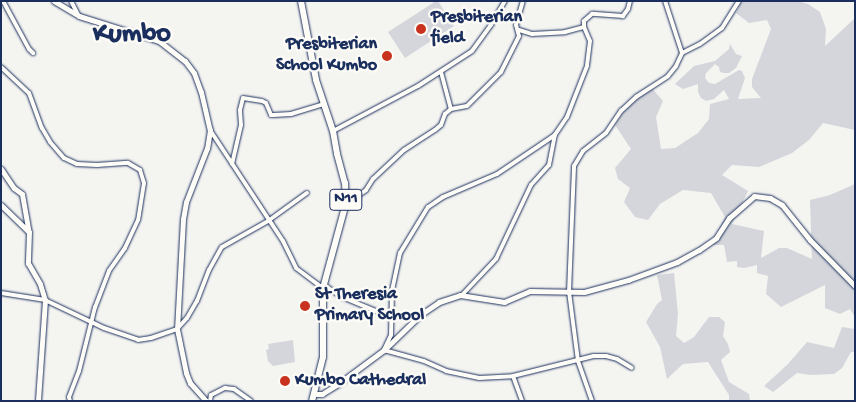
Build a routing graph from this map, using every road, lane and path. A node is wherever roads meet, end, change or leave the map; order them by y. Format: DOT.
graph roads {
  1 [pos="3,1"];
  2 [pos="54,1"];
  3 [pos="70,1"];
  4 [pos="301,1"];
  5 [pos="505,1"];
  6 [pos="523,1"];
  7 [pos="630,1"];
  8 [pos="665,1"];
  9 [pos="738,1"];
  10 [pos="63,7"];
  11 [pos="79,16"];
  12 [pos="584,27"];
  13 [pos="519,30"];
  14 [pos="33,53"];
  15 [pos="682,53"];
  16 [pos="1,67"];
  17 [pos="441,72"];
  18 [pos="323,104"];
  19 [pos="451,109"];
  20 [pos="210,130"];
  21 [pos="333,131"];
  22 [pos="555,136"];
  23 [pos="232,164"];
  24 [pos="1,169"];
  25 [pos="307,193"];
  26 [pos="346,203"];
  27 [pos="1,205"];
  28 [pos="268,221"];
  29 [pos="29,232"];
  30 [pos="855,286"];
  31 [pos="324,287"];
  32 [pos="569,292"];
  33 [pos="1,293"];
  34 [pos="462,295"];
  35 [pos="45,300"];
  36 [pos="393,315"];
  37 [pos="90,322"];
  38 [pos="177,329"];
  39 [pos="384,350"];
  40 [pos="578,361"];
  41 [pos="632,368"];
  42 [pos="513,376"];
  43 [pos="313,398"];
  44 [pos="38,401"];
  45 [pos="70,401"];
  46 [pos="208,401"];
  47 [pos="251,401"];
  48 [pos="522,401"];
  49 [pos="592,401"];
  1 -- 14 [label="street"];
  2 -- 10 [label="street"];
  3 -- 10 [label="street"];
  3 -- 11 [label="street"];
  4 -- 18 [label="highway, N11"];
  5 -- 17 [label="street"];
  6 -- 13 [label="street"];
  7 -- 12 [label="street"];
  8 -- 15 [label="street"];
  9 -- 15 [label="street"];
  10 -- 11 [label="street"];
  11 -- 20 [label="street"];
  12 -- 13 [label="street"];
  12 -- 22 [label="street"];
  13 -- 19 [label="street"];
  15 -- 32 [label="street"];
  16 -- 37 [label="street"];
  17 -- 19 [label="street"];
  17 -- 21 [label="street"];
  18 -- 21 [label="highway, N11"];
  18 -- 23 [label="street"];
  19 -- 26 [label="street"];
  20 -- 23 [label="street"];
  20 -- 38 [label="street"];
  21 -- 26 [label="highway, N11"];
  22 -- 34 [label="street"];
  22 -- 36 [label="street"];
  23 -- 28 [label="street"];
  24 -- 29 [label="street"];
  25 -- 28 [label="street"];
  26 -- 31 [label="highway, N11"];
  27 -- 29 [label="street"];
  28 -- 31 [label="street"];
  28 -- 38 [label="street"];
  29 -- 35 [label="street"];
  30 -- 32 [label="street"];
  31 -- 36 [label="street"];
  31 -- 43 [label="highway, N11"];
  32 -- 34 [label="street"];
  32 -- 40 [label="street"];
  33 -- 35 [label="street"];
  34 -- 39 [label="street"];
  35 -- 37 [label="street"];
  35 -- 44 [label="street"];
  36 -- 39 [label="street"];
  37 -- 38 [label="street"];
  37 -- 45 [label="street"];
  38 -- 46 [label="street"];
  39 -- 42 [label="street"];
  39 -- 43 [label="street"];
  40 -- 41 [label="street"];
  40 -- 42 [label="street"];
  40 -- 49 [label="street"];
  42 -- 48 [label="street"];
  46 -- 47 [label="street"];
}
